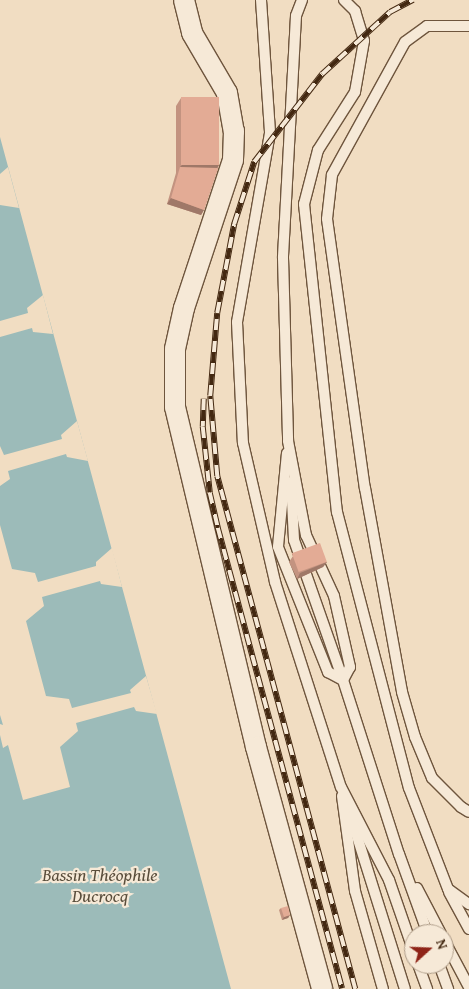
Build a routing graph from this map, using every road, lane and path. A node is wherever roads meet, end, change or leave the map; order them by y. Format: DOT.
graph roads {
  1 [pos="184,0"];
  2 [pos="261,0"];
  3 [pos="302,0"];
  4 [pos="344,0"];
  5 [pos="469,26"];
  6 [pos="288,440"];
  7 [pos="344,680"];
  8 [pos="341,787"];
  9 [pos="469,812"];
  10 [pos="399,854"];
  11 [pos="448,889"];
  12 [pos="469,904"];
  13 [pos="404,924"];
  14 [pos="424,924"];
  15 [pos="436,924"];
  16 [pos="469,929"];
  17 [pos="454,959"];
  18 [pos="422,974"];
  19 [pos="443,974"];
  20 [pos="469,987"];
  21 [pos="322,989"];
  22 [pos="382,989"];
  23 [pos="405,989"];
  24 [pos="427,989"];
  25 [pos="448,989"];
  1 -- 21 [label="street"];
  2 -- 8 [label="lane"];
  3 -- 6 [label="lane"];
  4 -- 11 [label="lane"];
  5 -- 9 [label="lane"];
  6 -- 7 [label="lane"];
  6 -- 7 [label="lane"];
  6 -- 7 [label="lane"];
  7 -- 10 [label="lane"];
  8 -- 13 [label="lane"];
  8 -- 22 [label="lane"];
  8 -- 23 [label="lane"];
  10 -- 14 [label="lane"];
  10 -- 15 [label="lane"];
  11 -- 12 [label="lane"];
  11 -- 16 [label="lane"];
  17 -- 20 [label="lane"];
  18 -- 24 [label="lane"];
  19 -- 25 [label="lane"];
}
